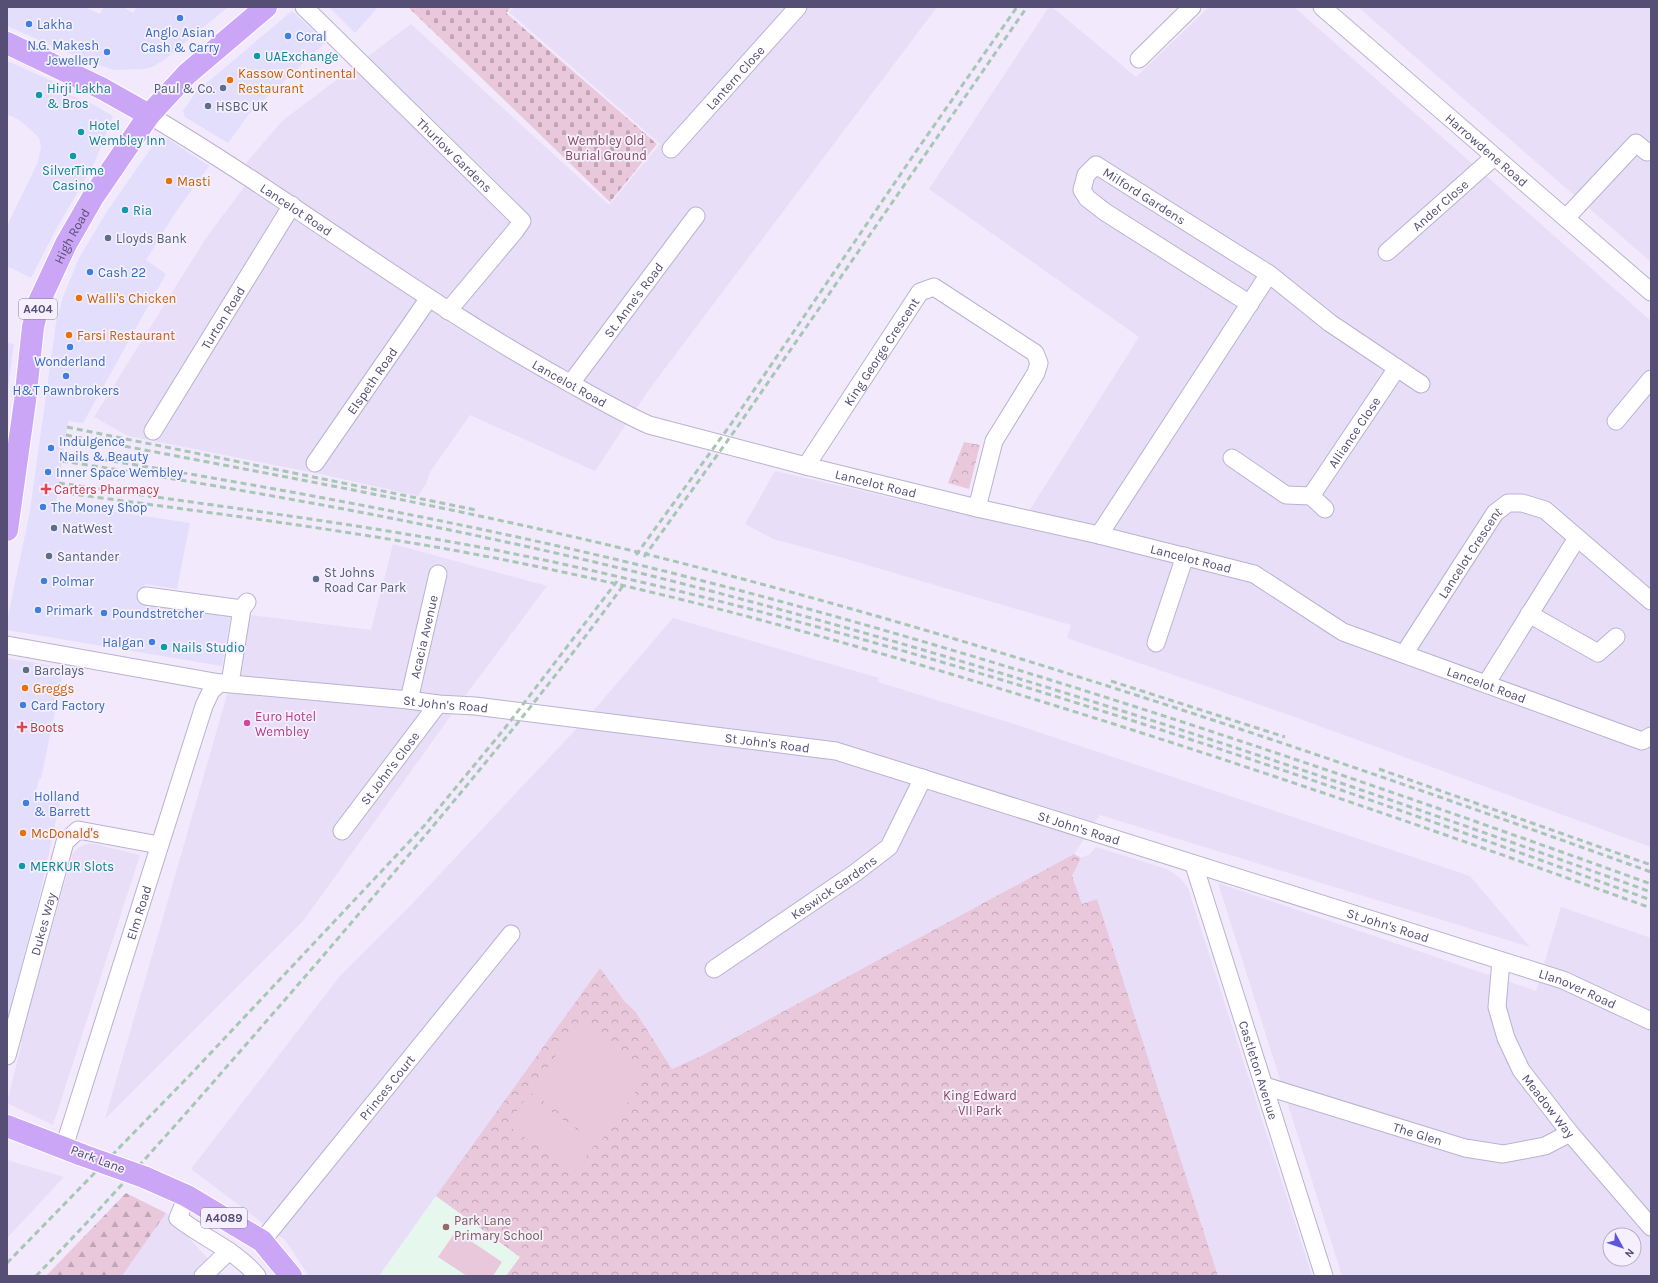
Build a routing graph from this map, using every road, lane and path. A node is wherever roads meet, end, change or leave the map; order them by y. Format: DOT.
graph roads {
  1 [pos="266,7"];
  2 [pos="304,7"];
  3 [pos="798,7"];
  4 [pos="1192,7"];
  5 [pos="1322,7"];
  6 [pos="7,43"];
  7 [pos="1139,59"];
  8 [pos="149,116"];
  9 [pos="1637,143"];
  10 [pos="671,149"];
  11 [pos="1494,157"];
  12 [pos="292,205"];
  13 [pos="696,216"];
  14 [pos="1566,218"];
  15 [pos="1387,252"];
  16 [pos="1269,274"];
  17 [pos="1651,292"];
  18 [pos="428,298"];
  19 [pos="1250,304"];
  20 [pos="448,311"];
  21 [pos="1397,368"];
  22 [pos="1651,379"];
  23 [pos="570,383"];
  24 [pos="1421,384"];
  25 [pos="1616,421"];
  26 [pos="154,431"];
  27 [pos="1232,458"];
  28 [pos="315,463"];
  29 [pos="806,466"];
  30 [pos="1310,496"];
  31 [pos="977,508"];
  32 [pos="1325,509"];
  33 [pos="7,530"];
  34 [pos="1099,535"];
  35 [pos="1577,538"];
  36 [pos="1185,556"];
  37 [pos="438,574"];
  38 [pos="146,596"];
  39 [pos="1651,601"];
  40 [pos="1529,614"];
  41 [pos="1616,636"];
  42 [pos="1156,643"];
  43 [pos="7,645"];
  44 [pos="1404,654"];
  45 [pos="225,683"];
  46 [pos="1486,684"];
  47 [pos="409,700"];
  48 [pos="438,704"];
  49 [pos="1651,736"];
  50 [pos="923,778"];
  51 [pos="342,831"];
  52 [pos="159,845"];
  53 [pos="1194,865"];
  54 [pos="511,934"];
  55 [pos="1502,961"];
  56 [pos="714,969"];
  57 [pos="1651,1021"];
  58 [pos="7,1056"];
  59 [pos="1265,1086"];
  60 [pos="7,1126"];
  61 [pos="1570,1132"];
  62 [pos="73,1151"];
  63 [pos="187,1196"];
  64 [pos="1651,1227"];
  65 [pos="262,1241"];
  66 [pos="228,1251"];
  67 [pos="203,1276"];
  68 [pos="257,1276"];
  69 [pos="291,1276"];
  70 [pos="1324,1276"];
  1 -- 8 [label="main road, High Road / A404"];
  2 -- 20 [label="street, Thurlow Gardens"];
  3 -- 10 [label="street, Lantern Close"];
  4 -- 7 [label="street"];
  5 -- 11 [label="street, Harrowdene Road"];
  6 -- 8 [label="main road"];
  8 -- 12 [label="street, Lancelot Road"];
  8 -- 33 [label="main road, High Road / A404"];
  9 -- 14 [label="street"];
  11 -- 14 [label="street, Harrowdene Road"];
  11 -- 15 [label="street, Ander Close"];
  12 -- 18 [label="street, Lancelot Road"];
  12 -- 26 [label="street, Turton Road"];
  13 -- 23 [label="street, St. Anne's Road"];
  14 -- 17 [label="street, Harrowdene Road"];
  16 -- 19 [label="street"];
  16 -- 19 [label="street, Milford Gardens"];
  16 -- 21 [label="street, Milford Gardens"];
  18 -- 20 [label="street, Lancelot Road"];
  18 -- 28 [label="street, Elspeth Road"];
  19 -- 34 [label="street"];
  20 -- 23 [label="street, Lancelot Road"];
  21 -- 24 [label="street, Milford Gardens"];
  21 -- 30 [label="street, Alliance Close"];
  22 -- 25 [label="street"];
  23 -- 29 [label="street, Lancelot Road"];
  27 -- 30 [label="street"];
  29 -- 31 [label="street, Lancelot Road"];
  29 -- 31 [label="street, King George Crescent"];
  30 -- 32 [label="street"];
  31 -- 34 [label="street, Lancelot Road"];
  34 -- 36 [label="street, Lancelot Road"];
  35 -- 39 [label="street, Lancelot Crescent"];
  35 -- 40 [label="street"];
  35 -- 44 [label="street, Lancelot Crescent"];
  36 -- 42 [label="street"];
  36 -- 44 [label="street, Lancelot Road"];
  37 -- 47 [label="street, Acacia Avenue"];
  38 -- 45 [label="street"];
  40 -- 41 [label="street"];
  40 -- 46 [label="street"];
  43 -- 45 [label="street, St John's Road"];
  44 -- 46 [label="street, Lancelot Road"];
  45 -- 47 [label="street, St John's Road"];
  45 -- 52 [label="street, Elm Road"];
  46 -- 49 [label="street, Lancelot Road"];
  47 -- 48 [label="street, St John's Road"];
  48 -- 50 [label="street, St John's Road"];
  48 -- 51 [label="street, St John's Close"];
  50 -- 53 [label="street, St John's Road"];
  50 -- 56 [label="street, Keswick Gardens"];
  52 -- 58 [label="street, Dukes Way"];
  52 -- 62 [label="street, Elm Road"];
  53 -- 55 [label="street, St John's Road"];
  53 -- 59 [label="street, Castleton Avenue"];
  54 -- 65 [label="street, Princes Court"];
  55 -- 57 [label="street, Llanover Road"];
  55 -- 61 [label="street, Meadow Way"];
  59 -- 61 [label="street, The Glen"];
  59 -- 70 [label="street, Castleton Avenue"];
  60 -- 62 [label="main road, Park Lane / A4089"];
  61 -- 64 [label="street, Meadow Way"];
  62 -- 63 [label="main road, Park Lane / A4089, bridge"];
  63 -- 65 [label="main road, Park Lane / A4089"];
  63 -- 66 [label="street"];
  65 -- 69 [label="main road, Park Lane / A4089"];
  66 -- 67 [label="street"];
  66 -- 68 [label="street"];
}
